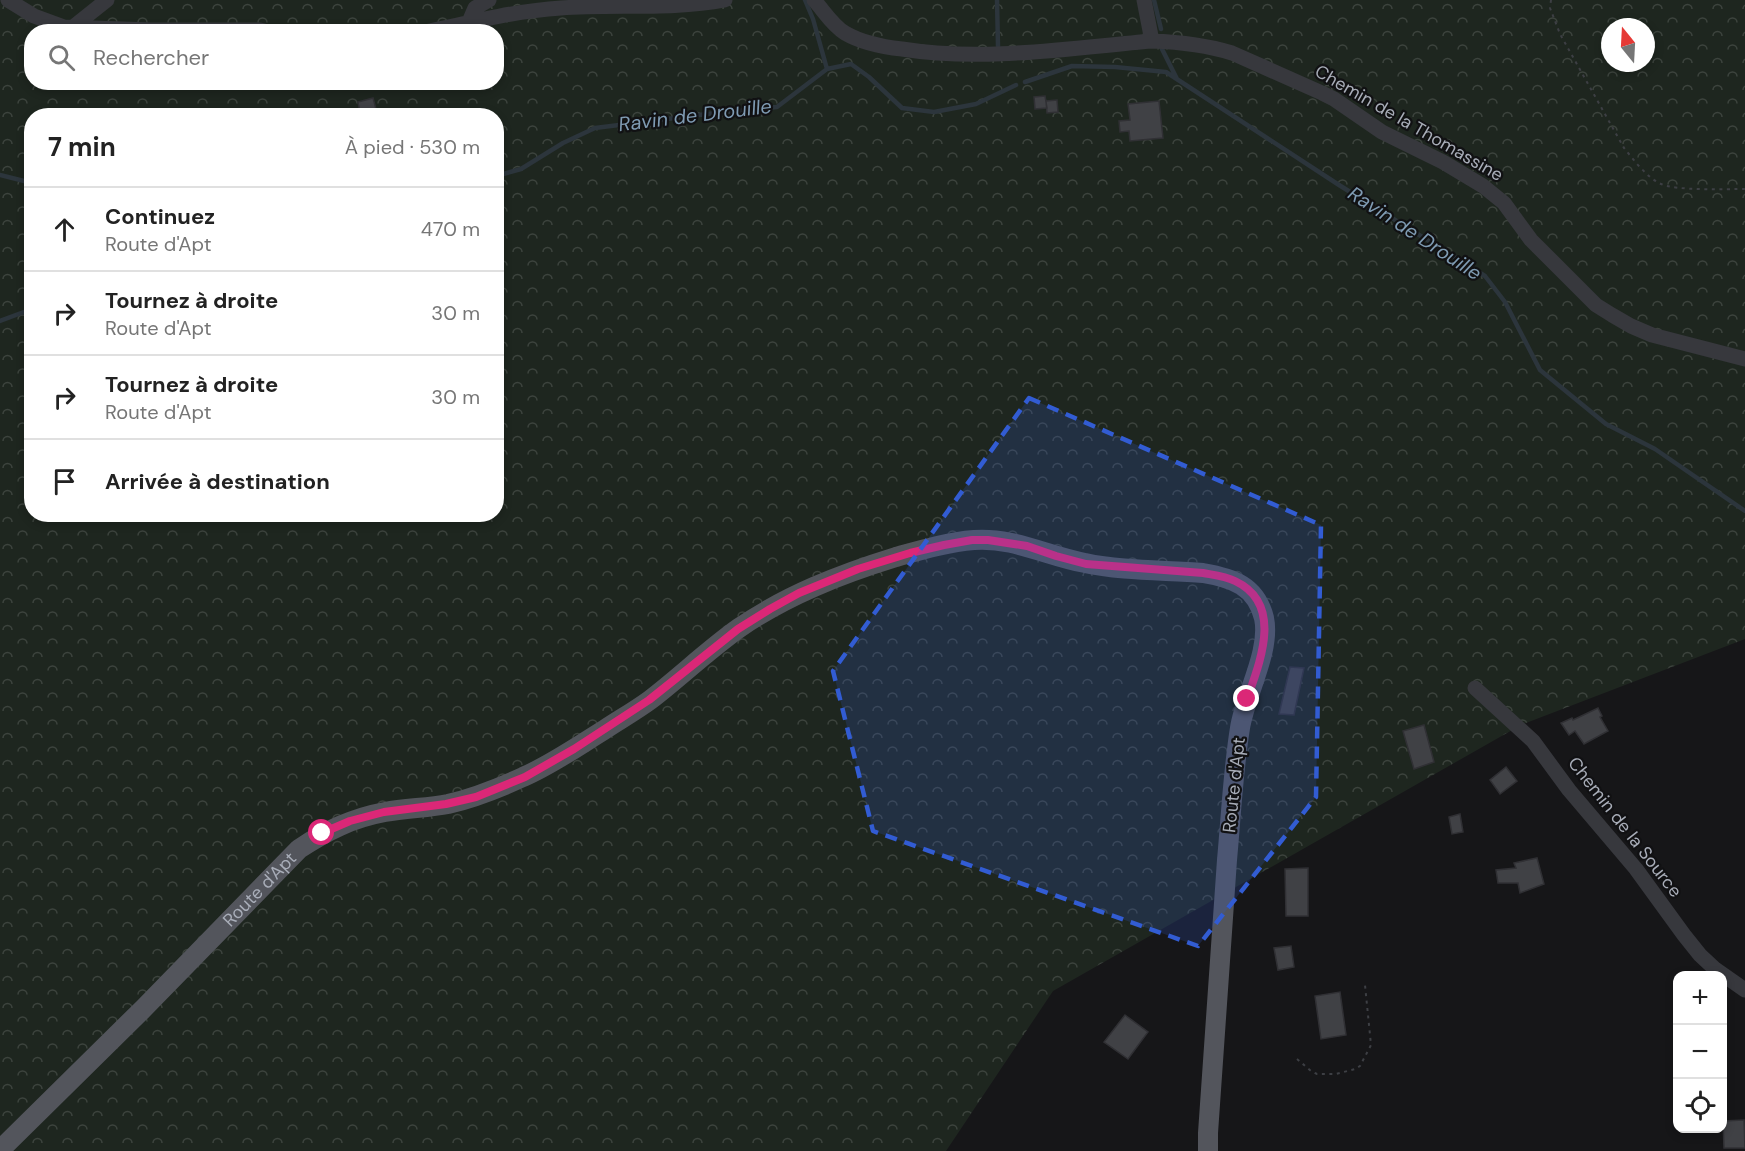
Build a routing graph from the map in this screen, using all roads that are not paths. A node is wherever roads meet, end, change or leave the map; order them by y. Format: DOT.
graph roads {
  1 [pos="8,0"];
  2 [pos="107,0"];
  3 [pos="489,0"];
  4 [pos="725,0"];
  5 [pos="814,0"];
  6 [pos="1144,0"];
  7 [pos="469,22"];
  8 [pos="55,24"];
  9 [pos="77,24"];
  10 [pos="460,24"];
  11 [pos="1152,41"];
  12 [pos="1745,359"];
  13 [pos="1475,688"];
  14 [pos="1745,990"];
  15 [pos="0,1150"];
  16 [pos="1209,1151"];
  1 -- 8 [label="street"];
  2 -- 9 [label="street"];
  3 -- 7 [label="street"];
  4 -- 7 [label="street"];
  5 -- 11 [label="street, Chemin de la Thomassine"];
  6 -- 11 [label="street"];
  7 -- 10 [label="street"];
  11 -- 12 [label="street, Chemin de la Thomassine"];
  13 -- 14 [label="street, Chemin de la Source"];
  15 -- 16 [label="main road, Route d'Apt"];
}
